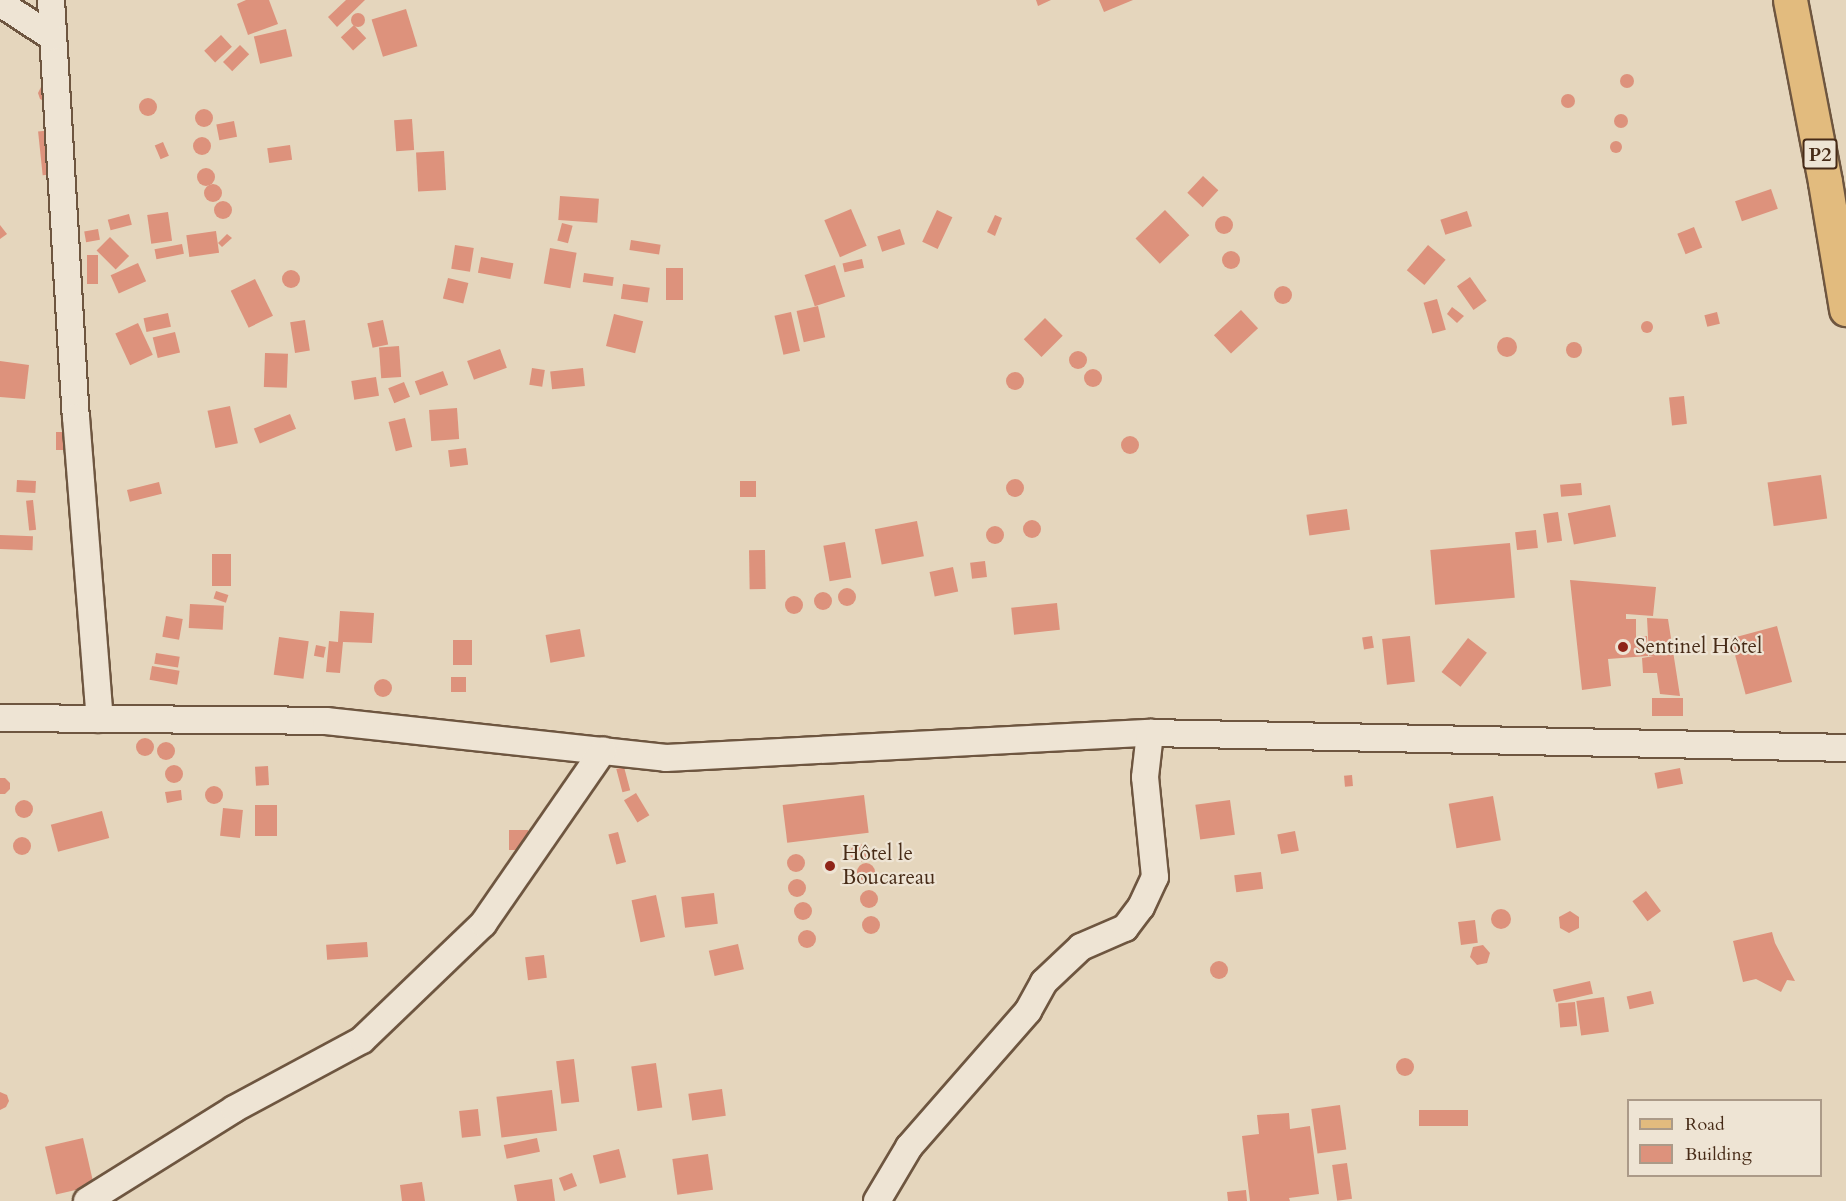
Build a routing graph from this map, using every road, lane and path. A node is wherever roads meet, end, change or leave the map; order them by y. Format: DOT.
graph roads {
  1 [pos="51,0"];
  2 [pos="1790,0"];
  3 [pos="0,3"];
  4 [pos="52,37"];
  5 [pos="1846,309"];
  6 [pos="0,718"];
  7 [pos="100,719"];
  8 [pos="1150,733"];
  9 [pos="1846,748"];
  10 [pos="603,751"];
  11 [pos="87,1201"];
  12 [pos="876,1201"];
  1 -- 4 [label="street"];
  2 -- 5 [label="main road, P2"];
  3 -- 4 [label="street"];
  4 -- 7 [label="street"];
  6 -- 7 [label="street"];
  7 -- 10 [label="street"];
  8 -- 9 [label="street"];
  8 -- 10 [label="street"];
  8 -- 12 [label="street"];
  10 -- 11 [label="street"];
}
